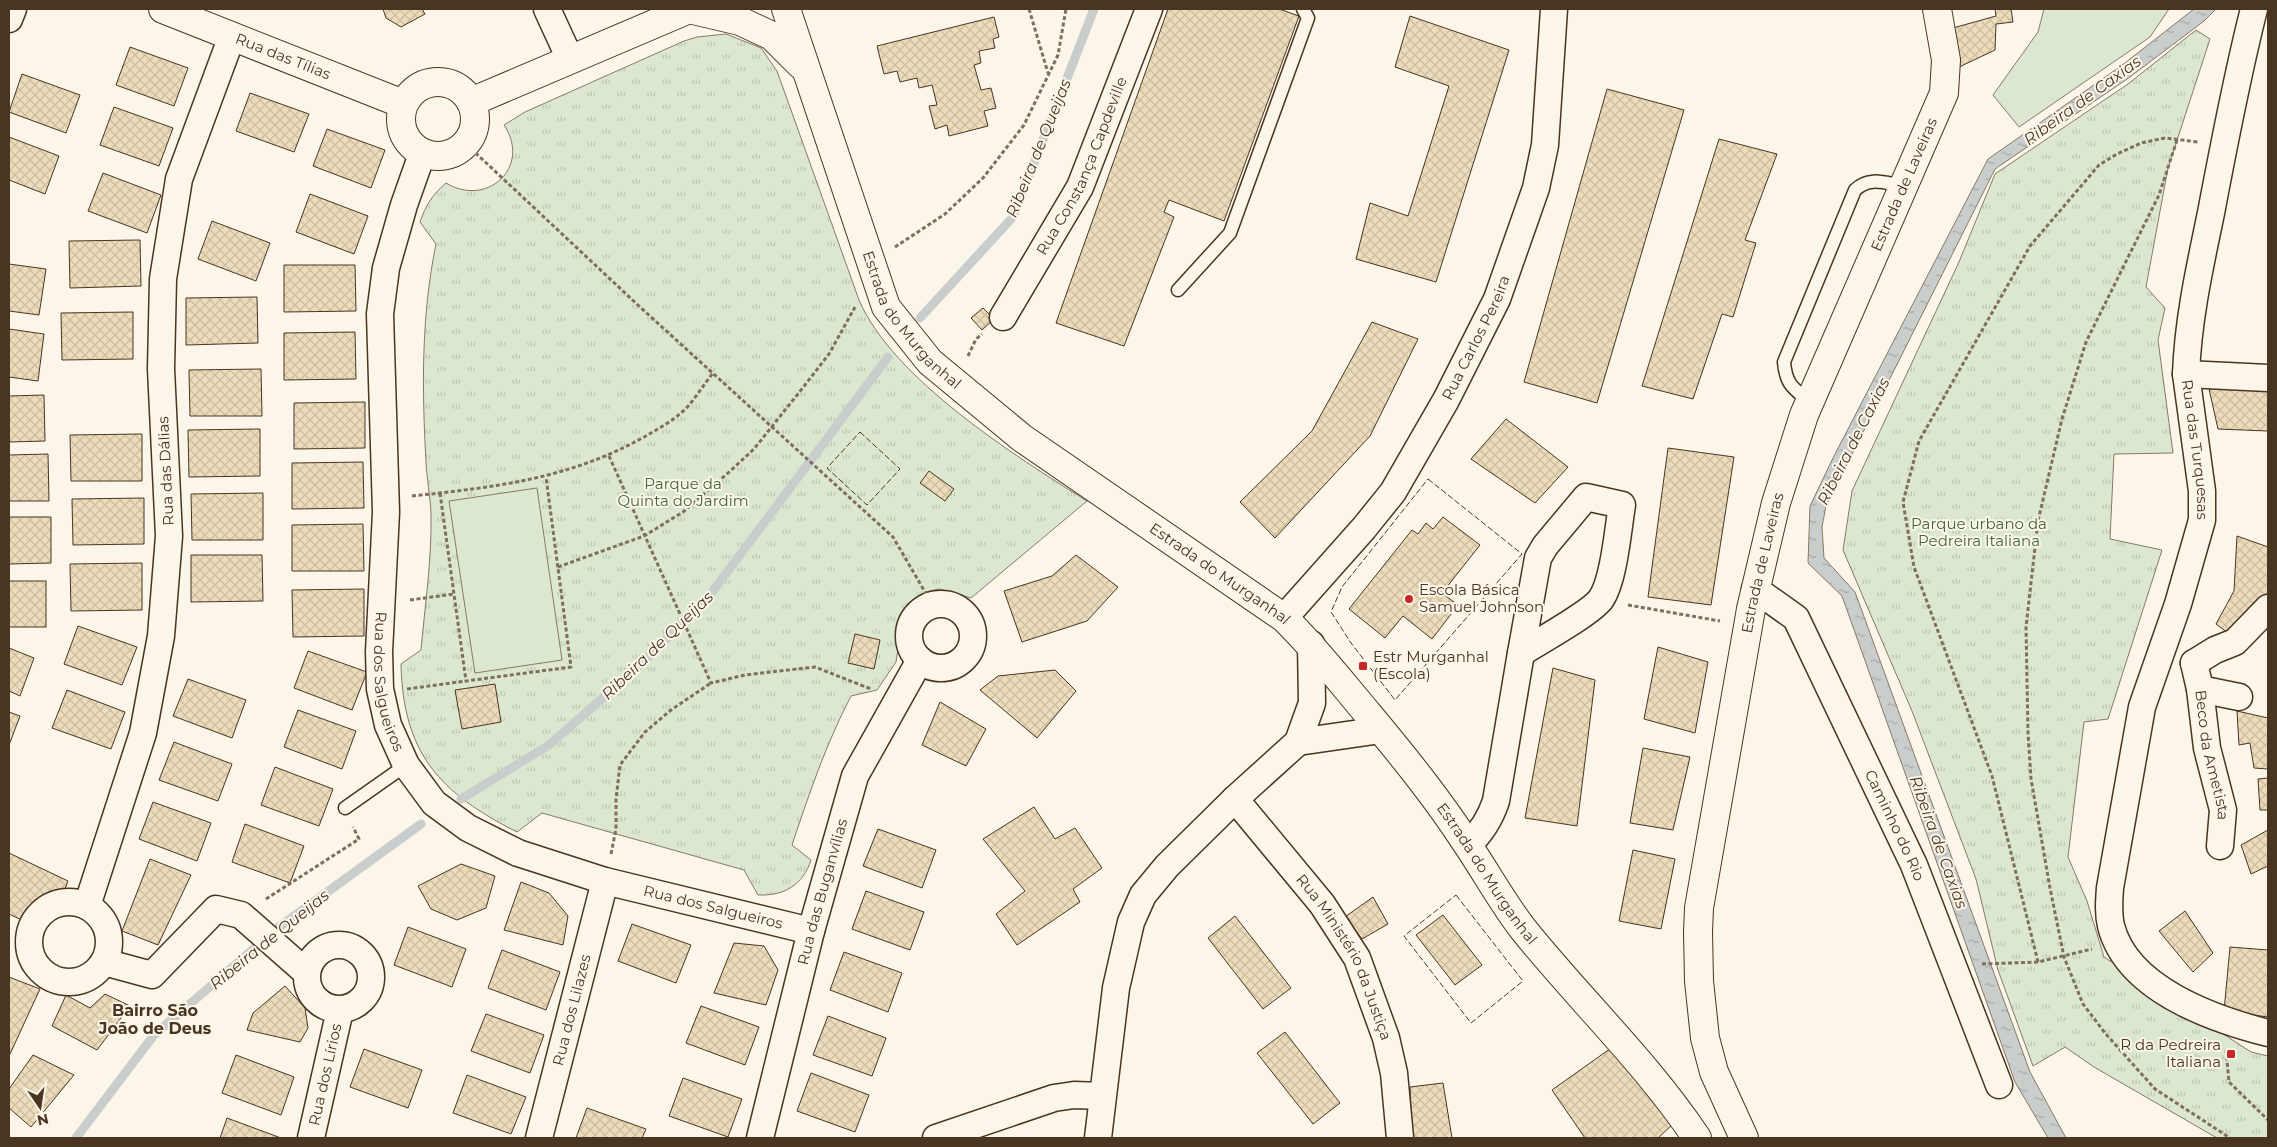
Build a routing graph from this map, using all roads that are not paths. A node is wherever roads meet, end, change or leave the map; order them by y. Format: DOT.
graph roads {
  1 [pos="13,9"];
  2 [pos="547,9"];
  3 [pos="689,9"];
  4 [pos="786,9"];
  5 [pos="1149,9"];
  6 [pos="1303,9"];
  7 [pos="1554,9"];
  8 [pos="1937,9"];
  9 [pos="2254,9"];
  10 [pos="171,10"];
  11 [pos="9,19"];
  12 [pos="232,36"];
  13 [pos="570,60"];
  14 [pos="804,68"];
  15 [pos="471,102"];
  16 [pos="404,104"];
  17 [pos="422,154"];
  18 [pos="1903,186"];
  19 [pos="1178,290"];
  20 [pos="1003,317"];
  21 [pos="2186,374"];
  22 [pos="2268,378"];
  23 [pos="1810,402"];
  24 [pos="1755,589"];
  25 [pos="2268,608"];
  26 [pos="1284,618"];
  27 [pos="1311,644"];
  28 [pos="1521,653"];
  29 [pos="2160,653"];
  30 [pos="920,660"];
  31 [pos="2194,663"];
  32 [pos="2200,689"];
  33 [pos="2239,697"];
  34 [pos="1381,730"];
  35 [pos="1298,742"];
  36 [pos="406,765"];
  37 [pos="1235,799"];
  38 [pos="345,808"];
  39 [pos="1468,845"];
  40 [pos="2220,846"];
  41 [pos="605,881"];
  42 [pos="87,906"];
  43 [pos="811,930"];
  44 [pos="104,962"];
  45 [pos="307,974"];
  46 [pos="340,1010"];
  47 [pos="2268,1033"];
  48 [pos="1999,1085"];
  49 [pos="1102,1096"];
  50 [pos="311,1138"];
  51 [pos="538,1138"];
  52 [pos="760,1138"];
  53 [pos="936,1138"];
  54 [pos="1098,1138"];
  55 [pos="1400,1138"];
  56 [pos="1696,1138"];
  57 [pos="1744,1138"];
  1 -- 11 [label="street"];
  2 -- 13 [label="street"];
  3 -- 13 [label="street"];
  3 -- 14 [label="street"];
  4 -- 14 [label="street, Estrada do Murganhal"];
  5 -- 20 [label="street, Rua Constança Capdeville"];
  6 -- 19 [label="lane"];
  7 -- 26 [label="street, Rua Carlos Pereira"];
  8 -- 18 [label="street, Estrada de Laveiras"];
  9 -- 21 [label="street, Rua das Turquesas"];
  10 -- 12 [label="street, Rua das Tílias"];
  12 -- 16 [label="street, Rua das Tílias"];
  12 -- 42 [label="street, Rua das Dálias"];
  13 -- 15 [label="street"];
  14 -- 26 [label="street, Estrada do Murganhal"];
  15 -- 16 [label="street"];
  15 -- 17 [label="street"];
  16 -- 17 [label="street"];
  17 -- 36 [label="street, Rua dos Salgueiros"];
  18 -- 23 [label="street, Estrada de Laveiras"];
  18 -- 23 [label="lane"];
  21 -- 22 [label="street"];
  21 -- 29 [label="street, Rua das Turquesas"];
  23 -- 24 [label="street, Estrada de Laveiras"];
  24 -- 48 [label="street, Caminho do Rio"];
  24 -- 57 [label="street, Estrada de Laveiras"];
  25 -- 31 [label="street"];
  26 -- 27 [label="street, Estrada do Murganhal"];
  27 -- 34 [label="street, Estrada do Murganhal"];
  27 -- 35 [label="street"];
  28 -- 28 [label="street"];
  28 -- 39 [label="street"];
  29 -- 31 [label="street"];
  29 -- 47 [label="street, Rua das Turquesas"];
  30 -- 30 [label="street"];
  30 -- 43 [label="street, Rua das Buganvílias"];
  31 -- 32 [label="street, Beco da Ametista"];
  32 -- 33 [label="street"];
  32 -- 40 [label="street, Beco da Ametista"];
  34 -- 35 [label="street"];
  34 -- 39 [label="street, Estrada do Murganhal"];
  35 -- 37 [label="street"];
  36 -- 38 [label="lane"];
  36 -- 41 [label="street, Rua dos Salgueiros"];
  37 -- 49 [label="street"];
  37 -- 55 [label="street, Rua Ministério da Justiça"];
  39 -- 56 [label="street, Estrada do Murganhal"];
  41 -- 43 [label="street, Rua dos Salgueiros"];
  41 -- 51 [label="street, Rua dos Lilazes"];
  42 -- 44 [label="street"];
  42 -- 44 [label="street"];
  43 -- 52 [label="street, Rua das Buganvílias"];
  44 -- 45 [label="street"];
  45 -- 46 [label="street"];
  45 -- 46 [label="street"];
  46 -- 50 [label="street, Rua dos Lírios"];
  49 -- 53 [label="street"];
  49 -- 54 [label="street"];
}
